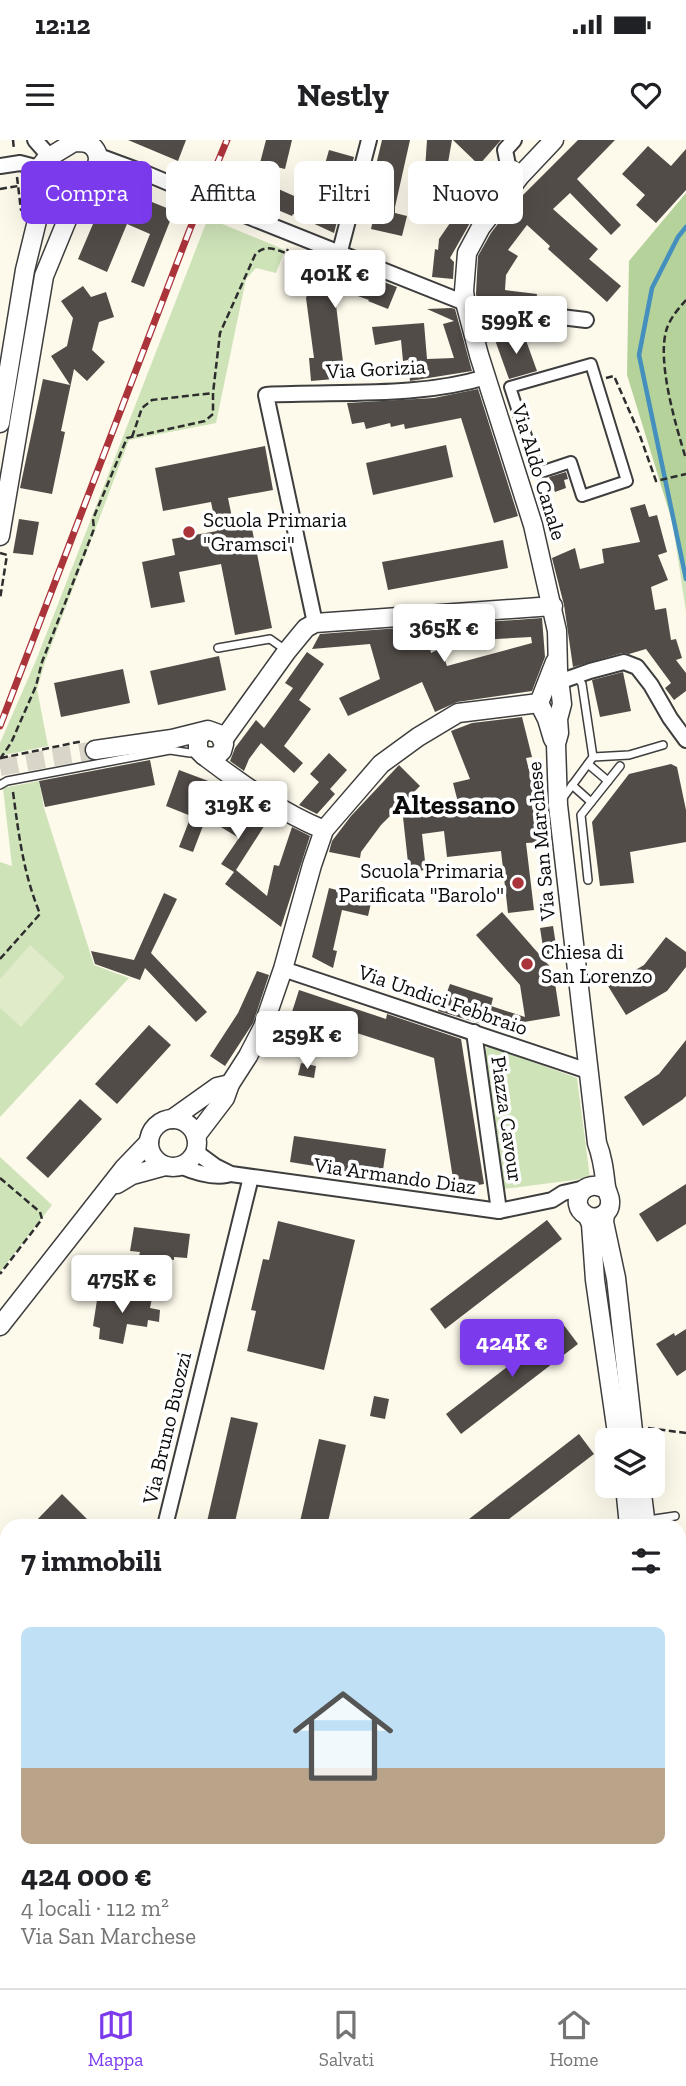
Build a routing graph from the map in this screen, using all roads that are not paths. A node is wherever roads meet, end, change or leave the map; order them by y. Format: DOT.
graph roads {
  1 [pos="35,140"];
  2 [pos="369,140"];
  3 [pos="514,140"];
  4 [pos="554,140"];
  5 [pos="75,141"];
  6 [pos="96,148"];
  7 [pos="43,161"];
  8 [pos="47,161"];
  9 [pos="507,161"];
  10 [pos="523,173"];
  11 [pos="37,224"];
  12 [pos="64,224"];
  13 [pos="483,224"];
  14 [pos="340,251"];
  15 [pos="465,303"];
  16 [pos="586,320"];
  17 [pos="474,337"];
  18 [pos="486,377"];
  19 [pos="596,380"];
  20 [pos="0,423"];
  21 [pos="0,536"];
  22 [pos="553,606"];
  23 [pos="314,623"];
  24 [pos="218,648"];
  25 [pos="288,651"];
  26 [pos="577,676"];
  27 [pos="551,700"];
  28 [pos="686,740"];
  29 [pos="210,744"];
  30 [pos="663,745"];
  31 [pos="95,750"];
  32 [pos="591,761"];
  33 [pos="620,766"];
  34 [pos="608,781"];
  35 [pos="3,783"];
  36 [pos="572,785"];
  37 [pos="591,802"];
  38 [pos="558,806"];
  39 [pos="583,829"];
  40 [pos="324,830"];
  41 [pos="561,831"];
  42 [pos="587,866"];
  43 [pos="566,870"];
  44 [pos="589,880"];
  45 [pos="283,969"];
  46 [pos="474,1032"];
  47 [pos="588,1071"];
  48 [pos="230,1083"];
  49 [pos="172,1119"];
  50 [pos="149,1142"];
  51 [pos="196,1144"];
  52 [pos="173,1166"];
  53 [pos="232,1174"];
  54 [pos="251,1177"];
  55 [pos="111,1187"];
  56 [pos="595,1188"];
  57 [pos="552,1200"];
  58 [pos="499,1211"];
  59 [pos="590,1212"];
  60 [pos="0,1326"];
  61 [pos="616,1428"];
  62 [pos="632,1428"];
  63 [pos="630,1498"];
  64 [pos="640,1498"];
  65 [pos="675,1516"];
  66 [pos="167,1519"];
  67 [pos="638,1519"];
  68 [pos="640,1519"];
  69 [pos="662,1519"];
  1 -- 7 [label="street"];
  2 -- 14 [label="street"];
  3 -- 9 [label="street"];
  4 -- 10 [label="street, Via Aldo Canale"];
  5 -- 6 [label="street"];
  5 -- 8 [label="street"];
  6 -- 14 [label="street, bridge"];
  11 -- 20 [label="street"];
  12 -- 21 [label="street"];
  13 -- 15 [label="street, Via Aldo Canale"];
  14 -- 15 [label="street"];
  15 -- 17 [label="street, Via Aldo Canale"];
  16 -- 17 [label="street"];
  17 -- 18 [label="street, Via Aldo Canale"];
  18 -- 22 [label="street, Via Aldo Canale"];
  18 -- 23 [label="street, Via Gorizia"];
  19 -- 19 [label="street"];
  22 -- 23 [label="street"];
  22 -- 27 [label="street, Via Aldo Canale"];
  23 -- 25 [label="street"];
  24 -- 25 [label="lane"];
  25 -- 29 [label="street"];
  26 -- 27 [label="street"];
  26 -- 28 [label="street"];
  26 -- 32 [label="lane"];
  27 -- 38 [label="street, Via San Marchese"];
  27 -- 40 [label="street"];
  29 -- 31 [label="street"];
  29 -- 35 [label="lane"];
  29 -- 40 [label="street"];
  30 -- 32 [label="lane"];
  32 -- 34 [label="lane"];
  32 -- 36 [label="lane"];
  33 -- 34 [label="lane"];
  34 -- 37 [label="lane"];
  36 -- 37 [label="lane"];
  36 -- 38 [label="lane"];
  37 -- 39 [label="lane"];
  38 -- 41 [label="street, Via San Marchese"];
  39 -- 41 [label="lane"];
  39 -- 42 [label="lane"];
  40 -- 45 [label="street"];
  41 -- 43 [label="street, Via San Marchese"];
  42 -- 43 [label="lane"];
  42 -- 44 [label="lane"];
  43 -- 47 [label="street, Via San Marchese"];
  45 -- 46 [label="street, Via Undici Febbraio"];
  45 -- 48 [label="street"];
  46 -- 47 [label="street, Via Undici Febbraio"];
  46 -- 58 [label="street, Piazza Cavour"];
  47 -- 56 [label="street, Via San Marchese"];
  48 -- 49 [label="street"];
  48 -- 51 [label="street"];
  49 -- 50 [label="street"];
  49 -- 51 [label="street"];
  50 -- 52 [label="street"];
  50 -- 55 [label="street"];
  51 -- 52 [label="street"];
  51 -- 53 [label="street, Via Armando Diaz"];
  52 -- 53 [label="street, Via Armando Diaz"];
  52 -- 55 [label="street"];
  53 -- 54 [label="street, Via Armando Diaz"];
  54 -- 58 [label="street, Via Armando Diaz"];
  54 -- 66 [label="street, Via Bruno Buozzi"];
  55 -- 60 [label="street"];
  56 -- 57 [label="street, Via Armando Diaz"];
  56 -- 59 [label="street"];
  56 -- 59 [label="street"];
  57 -- 58 [label="street, Via Armando Diaz"];
  57 -- 59 [label="street, Via Armando Diaz"];
  59 -- 61 [label="street"];
  59 -- 62 [label="street"];
  63 -- 67 [label="street"];
  64 -- 68 [label="street"];
  65 -- 69 [label="lane"];
}
